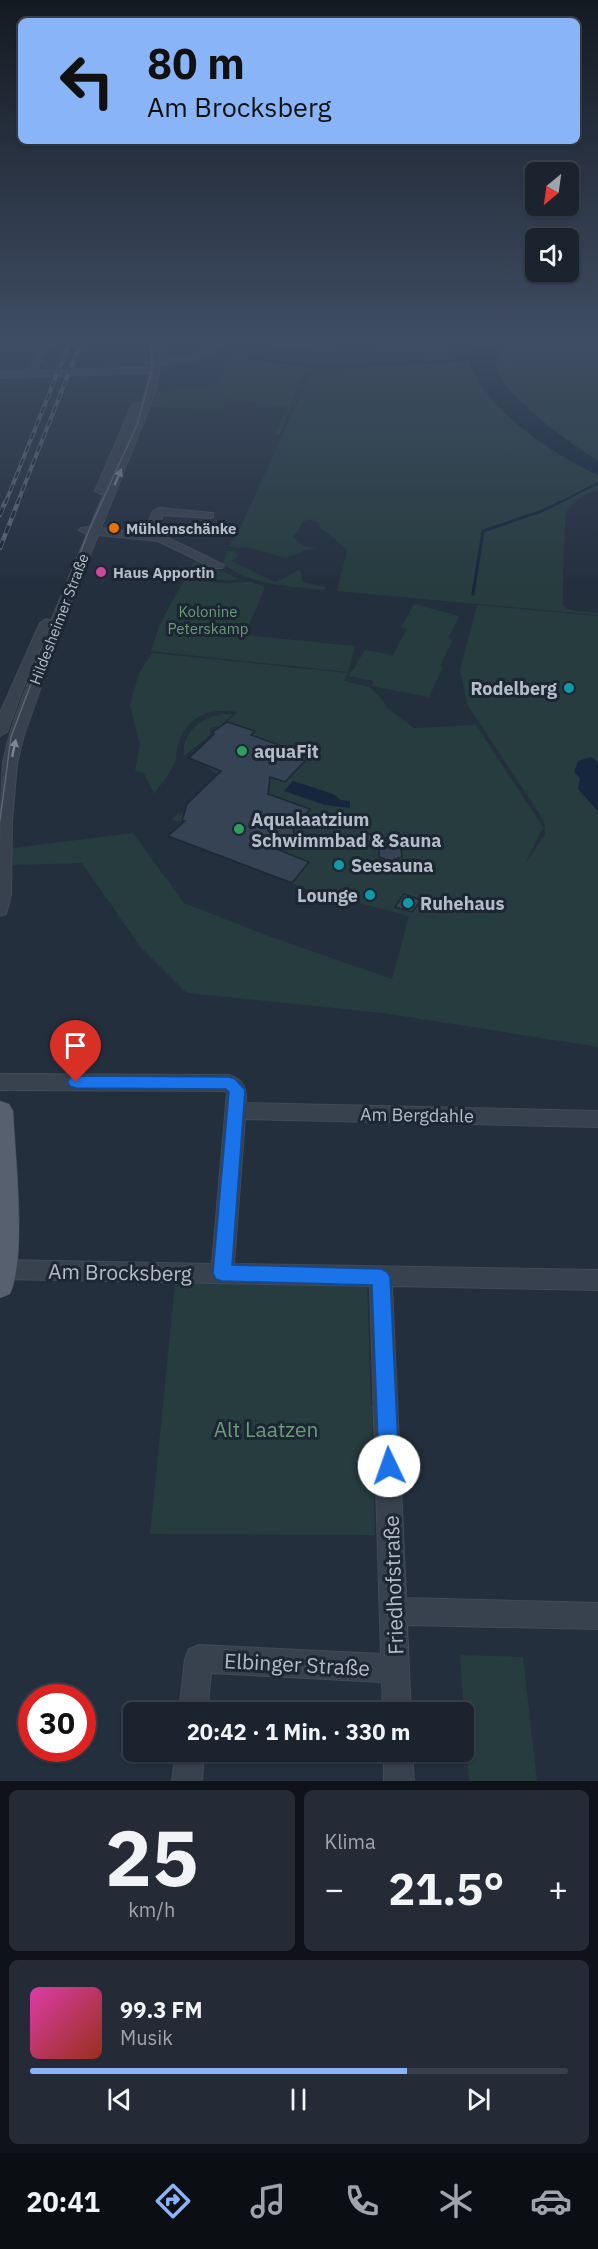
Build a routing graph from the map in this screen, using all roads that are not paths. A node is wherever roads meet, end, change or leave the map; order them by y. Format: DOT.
graph roads {
  1 [pos="131,420"];
  2 [pos="209,514"];
  3 [pos="89,530"];
  4 [pos="148,537"];
  5 [pos="223,550"];
  6 [pos="0,732"];
  7 [pos="0,910"];
  8 [pos="0,1082"];
  9 [pos="0,1111"];
  10 [pos="235,1111"];
  11 [pos="598,1119"];
  12 [pos="222,1273"];
  13 [pos="381,1277"];
  14 [pos="1,1278"];
  15 [pos="598,1280"];
  16 [pos="395,1611"];
  17 [pos="598,1616"];
  18 [pos="396,1669"];
  19 [pos="194,1702"];
  20 [pos="397,1702"];
  21 [pos="189,1762"];
  22 [pos="398,1762"];
  23 [pos="187,1781"];
  24 [pos="399,1781"];
  1 -- 3 [label="street, Hildesheimer Straße"];
  2 -- 4 [label="street"];
  3 -- 4 [label="street"];
  3 -- 6 [label="street, Hildesheimer Straße"];
  7 -- 3 [label="street, Hildesheimer Straße, one-way"];
  4 -- 5 [label="street"];
  8 -- 10 [label="street"];
  9 -- 14 [label="main road"];
  10 -- 11 [label="street, Am Bergdahle"];
  10 -- 12 [label="street"];
  12 -- 13 [label="street, Am Brocksberg"];
  12 -- 14 [label="street, Am Brocksberg"];
  13 -- 15 [label="street, Am Brocksberg"];
  13 -- 16 [label="street, Friedhofstraße"];
  16 -- 17 [label="street"];
  16 -- 18 [label="street, Friedhofstraße"];
  18 -- 19 [label="street, Elbinger Straße"];
  18 -- 20 [label="street, Friedhofstraße"];
  21 -- 23 [label="street"];
  22 -- 24 [label="street"];
}
